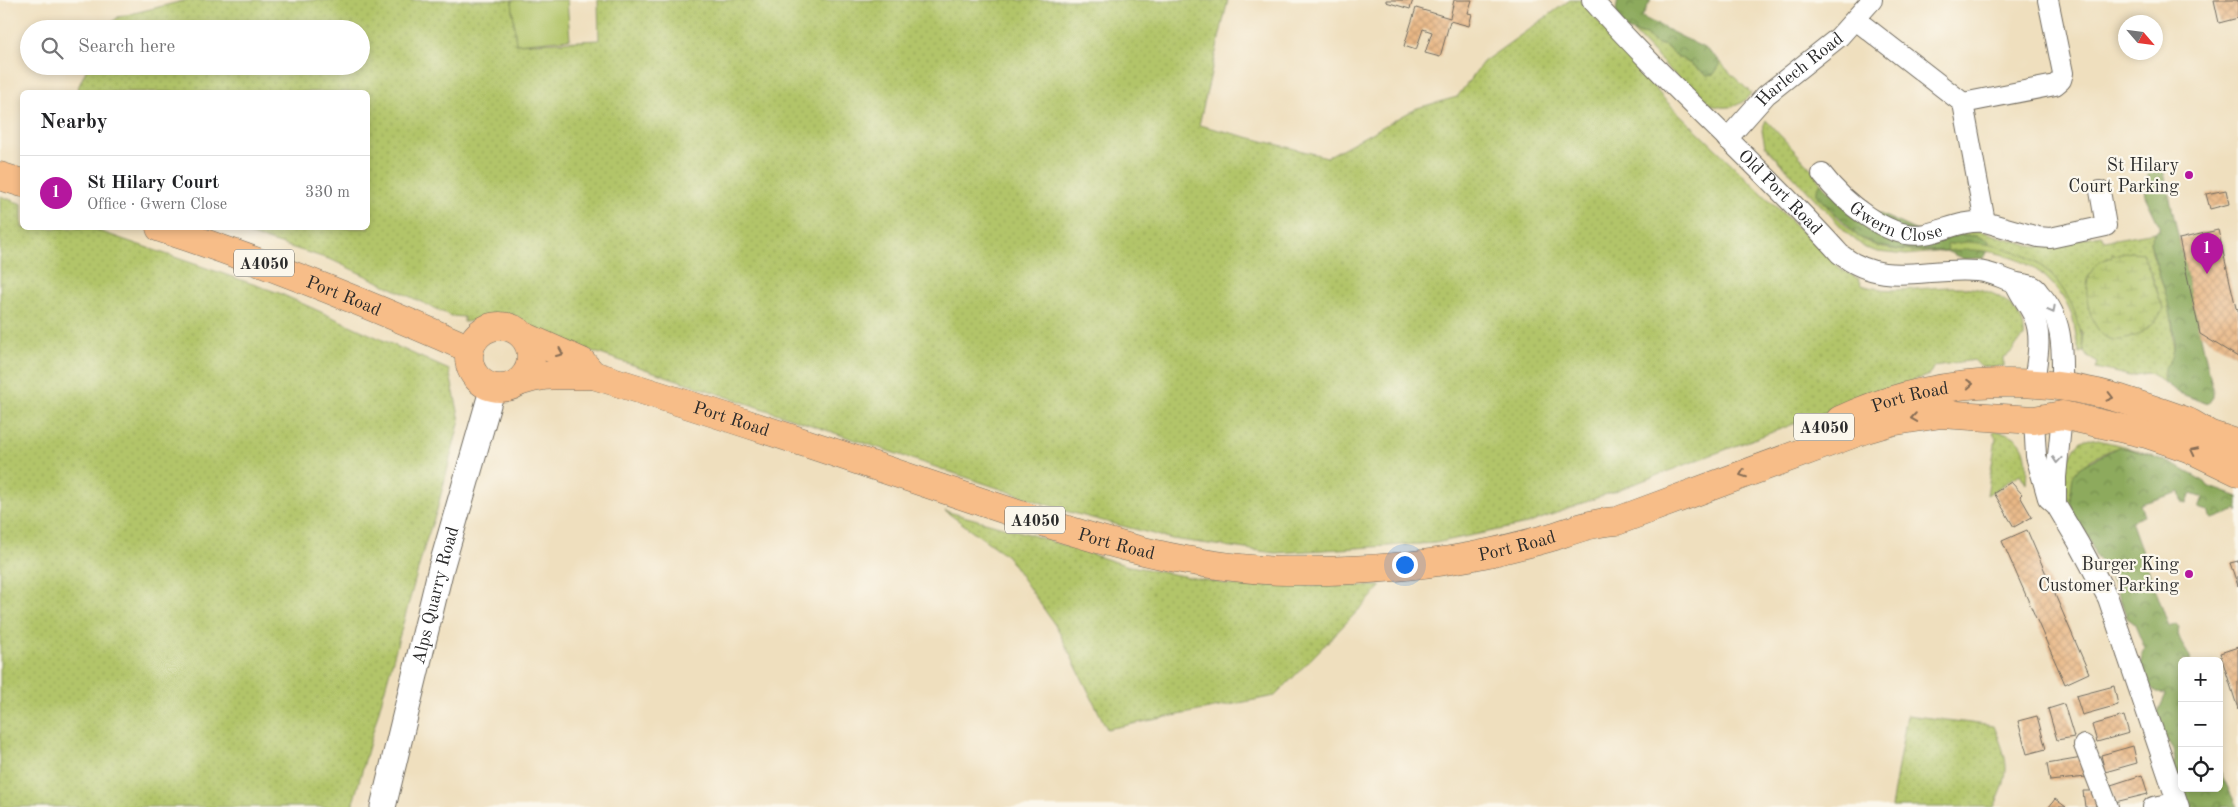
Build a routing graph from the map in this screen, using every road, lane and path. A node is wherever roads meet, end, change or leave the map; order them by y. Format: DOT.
graph roads {
  1 [pos="1592,0"];
  2 [pos="1872,0"];
  3 [pos="2048,0"];
  4 [pos="1856,20"];
  5 [pos="1963,103"];
  6 [pos="1727,139"];
  7 [pos="1822,174"];
  8 [pos="0,176"];
  9 [pos="20,182"];
  10 [pos="2100,191"];
  11 [pos="1985,222"];
  12 [pos="166,230"];
  13 [pos="2015,283"];
  14 [pos="524,336"];
  15 [pos="470,349"];
  16 [pos="592,375"];
  17 [pos="2034,384"];
  18 [pos="506,385"];
  19 [pos="2062,387"];
  20 [pos="2062,415"];
  21 [pos="2034,420"];
  22 [pos="2238,444"];
  23 [pos="2238,472"];
  24 [pos="2056,505"];
  25 [pos="1598,522"];
  26 [pos="2084,745"];
  27 [pos="2178,805"];
  28 [pos="383,807"];
  29 [pos="2108,807"];
  30 [pos="2153,807"];
  1 -- 6 [label="street, Old Port Road"];
  2 -- 4 [label="street, Harlech Road"];
  3 -- 5 [label="street"];
  4 -- 5 [label="street"];
  4 -- 6 [label="street, Harlech Road"];
  5 -- 11 [label="street"];
  6 -- 13 [label="street, Old Port Road"];
  7 -- 11 [label="street, Gwern Close"];
  8 -- 9 [label="main road"];
  10 -- 11 [label="street, Gwern Close"];
  12 -- 15 [label="main road, Port Road / A4050"];
  13 -- 17 [label="street"];
  13 -- 19 [label="street, Old Port Road, one-way"];
  14 -- 15 [label="main road, A4050"];
  14 -- 16 [label="main road, Port Road / A4050, one-way"];
  14 -- 18 [label="main road"];
  15 -- 18 [label="main road"];
  16 -- 18 [label="main road, Port Road / A4050"];
  16 -- 25 [label="main road, Port Road / A4050"];
  17 -- 19 [label="main road, Port Road / A4050"];
  17 -- 21 [label="main road"];
  25 -- 17 [label="main road, Port Road / A4050, one-way"];
  18 -- 28 [label="street, Alps Quarry Road"];
  19 -- 20 [label="main road"];
  19 -- 22 [label="main road, Port Road / A4050, one-way"];
  20 -- 21 [label="main road, Port Road / A4050"];
  23 -- 20 [label="main road, Port Road / A4050, one-way"];
  20 -- 24 [label="street, one-way"];
  21 -- 24 [label="street"];
  21 -- 25 [label="main road, Port Road / A4050, one-way"];
  24 -- 27 [label="street"];
  26 -- 29 [label="street"];
  27 -- 30 [label="street"];
}
